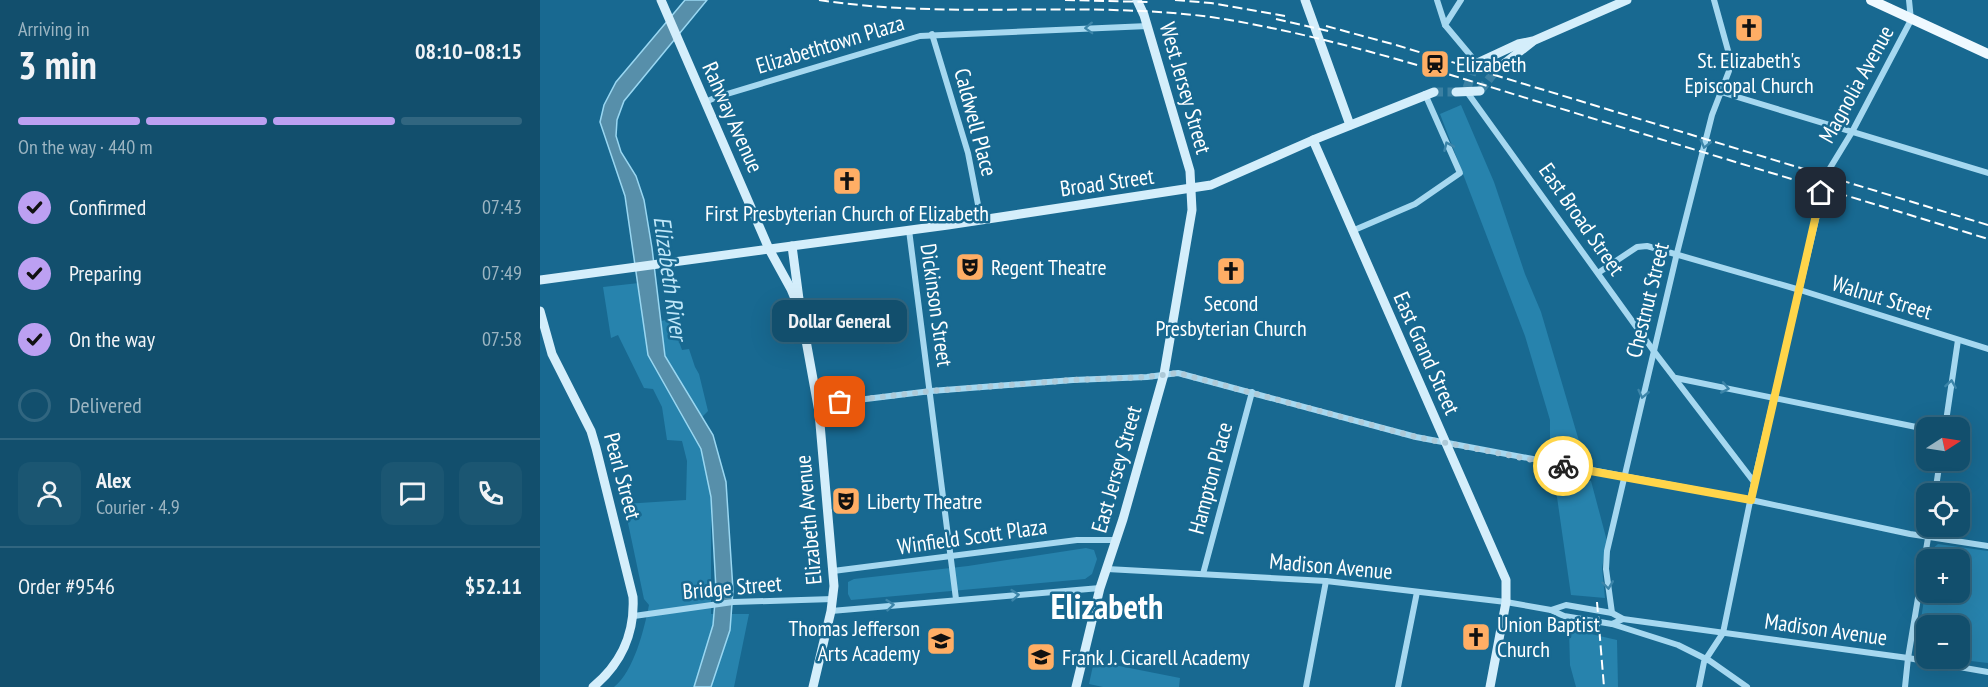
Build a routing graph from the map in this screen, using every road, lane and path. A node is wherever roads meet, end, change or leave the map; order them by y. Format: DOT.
graph roads {
  1 [pos="1137,0"];
  2 [pos="1305,0"];
  3 [pos="1437,0"];
  4 [pos="1461,0"];
  5 [pos="1628,0"];
  6 [pos="1714,0"];
  7 [pos="1871,0"];
  8 [pos="1909,0"];
  9 [pos="663,4"];
  10 [pos="1911,18"];
  11 [pos="1444,25"];
  12 [pos="1148,26"];
  13 [pos="932,34"];
  14 [pos="1533,41"];
  15 [pos="1988,54"];
  16 [pos="1475,63"];
  17 [pos="1496,70"];
  18 [pos="1467,90"];
  19 [pos="1480,91"];
  20 [pos="1456,92"];
  21 [pos="1721,92"];
  22 [pos="1430,93"];
  23 [pos="705,102"];
  24 [pos="1350,125"];
  25 [pos="1852,132"];
  26 [pos="1313,140"];
  27 [pos="1988,173"];
  28 [pos="1191,189"];
  29 [pos="981,220"];
  30 [pos="909,230"];
  31 [pos="1352,231"];
  32 [pos="792,246"];
  33 [pos="769,249"];
  34 [pos="1677,253"];
  35 [pos="1598,273"];
  36 [pos="540,280"];
  37 [pos="1800,290"];
  38 [pos="540,311"];
  39 [pos="801,313"];
  40 [pos="1958,340"];
  41 [pos="540,345"];
  42 [pos="1988,349"];
  43 [pos="1653,350"];
  44 [pos="552,354"];
  45 [pos="1164,374"];
  46 [pos="1676,378"];
  47 [pos="931,391"];
  48 [pos="1252,392"];
  49 [pos="1775,398"];
  50 [pos="817,405"];
  51 [pos="1947,417"];
  52 [pos="1916,427"];
  53 [pos="1446,443"];
  54 [pos="1624,477"];
  55 [pos="1754,482"];
  56 [pos="1751,500"];
  57 [pos="1916,534"];
  58 [pos="1928,537"];
  59 [pos="1117,540"];
  60 [pos="1988,546"];
  61 [pos="952,557"];
  62 [pos="1107,569"];
  63 [pos="833,571"];
  64 [pos="1203,574"];
  65 [pos="1326,582"];
  66 [pos="1100,588"];
  67 [pos="1417,592"];
  68 [pos="833,599"];
  69 [pos="956,600"];
  70 [pos="1506,602"];
  71 [pos="1551,610"];
  72 [pos="831,611"];
  73 [pos="1612,613"];
  74 [pos="634,616"];
  75 [pos="1623,619"];
  76 [pos="1612,624"];
  77 [pos="1723,633"];
  78 [pos="1908,658"];
  79 [pos="1706,660"];
  80 [pos="1988,672"];
  81 [pos="593,687"];
  82 [pos="813,687"];
  83 [pos="1076,687"];
  84 [pos="1306,687"];
  85 [pos="1398,687"];
  86 [pos="1490,687"];
  87 [pos="1699,687"];
  88 [pos="1747,687"];
  89 [pos="1905,687"];
  1 -- 12 [label="street, West Jersey Street"];
  2 -- 24 [label="street"];
  3 -- 11 [label="street"];
  4 -- 11 [label="street"];
  5 -- 14 [label="street"];
  6 -- 21 [label="street, Chestnut Street"];
  7 -- 10 [label="main road"];
  8 -- 10 [label="street"];
  9 -- 23 [label="street, Rahway Avenue"];
  10 -- 15 [label="main road"];
  10 -- 25 [label="street, Magnolia Avenue"];
  11 -- 16 [label="street"];
  12 -- 13 [label="street, Elizabethtown Plaza, one-way"];
  12 -- 28 [label="street, West Jersey Street"];
  13 -- 23 [label="street, Elizabethtown Plaza"];
  13 -- 29 [label="street, Caldwell Place"];
  14 -- 16 [label="street"];
  14 -- 17 [label="street"];
  18 -- 19 [label="street"];
  18 -- 20 [label="street"];
  18 -- 35 [label="street, East Broad Street"];
  21 -- 25 [label="street"];
  21 -- 34 [label="street, Chestnut Street, one-way"];
  22 -- 24 [label="street, Broad Street"];
  31 -- 22 [label="street, one-way"];
  23 -- 33 [label="street, Rahway Avenue"];
  24 -- 26 [label="street, Broad Street"];
  25 -- 27 [label="street"];
  25 -- 37 [label="street, Magnolia Avenue"];
  26 -- 28 [label="street, Broad Street"];
  26 -- 31 [label="street, East Grand Street"];
  28 -- 29 [label="street, Broad Street"];
  28 -- 45 [label="street, East Jersey Street"];
  29 -- 30 [label="street, Broad Street"];
  30 -- 32 [label="street, Broad Street"];
  30 -- 47 [label="street, Dickinson Street"];
  31 -- 53 [label="street, East Grand Street"];
  32 -- 33 [label="street, Broad Street"];
  32 -- 39 [label="street"];
  33 -- 36 [label="street, Broad Street"];
  33 -- 39 [label="street, Elizabeth Avenue"];
  34 -- 35 [label="street, Walnut Street"];
  34 -- 37 [label="street, Walnut Street"];
  34 -- 43 [label="street, Chestnut Street"];
  35 -- 43 [label="street, East Broad Street"];
  37 -- 40 [label="street, Walnut Street"];
  37 -- 49 [label="street, Magnolia Avenue"];
  38 -- 44 [label="street, Pearl Street"];
  39 -- 50 [label="street, Elizabeth Avenue"];
  40 -- 42 [label="street, Walnut Street"];
  51 -- 40 [label="street, one-way"];
  41 -- 44 [label="street, Pearl Street"];
  43 -- 46 [label="street, East Broad Street"];
  43 -- 54 [label="street, Chestnut Street, one-way"];
  44 -- 74 [label="street, Pearl Street"];
  45 -- 47 [label="street"];
  45 -- 48 [label="street"];
  45 -- 59 [label="street, East Jersey Street"];
  46 -- 49 [label="street, one-way"];
  46 -- 55 [label="street, East Broad Street"];
  47 -- 50 [label="street"];
  47 -- 61 [label="street, Dickinson Street"];
  48 -- 53 [label="street"];
  48 -- 64 [label="street, Hampton Place"];
  49 -- 52 [label="street"];
  49 -- 55 [label="street, Magnolia Avenue"];
  50 -- 63 [label="street, Elizabeth Avenue"];
  53 -- 54 [label="street"];
  53 -- 70 [label="street, East Grand Street"];
  54 -- 56 [label="street"];
  54 -- 73 [label="street, Chestnut Street, one-way"];
  55 -- 56 [label="street, Magnolia Avenue"];
  56 -- 57 [label="street"];
  56 -- 77 [label="street, Magnolia Avenue"];
  58 -- 60 [label="street"];
  58 -- 78 [label="street"];
  59 -- 61 [label="street, Winfield Scott Plaza"];
  59 -- 62 [label="street, East Jersey Street"];
  61 -- 63 [label="street, Winfield Scott Plaza"];
  61 -- 69 [label="street, Dickinson Street"];
  62 -- 64 [label="street, Madison Avenue"];
  62 -- 66 [label="street, East Jersey Street"];
  63 -- 68 [label="street, Elizabeth Avenue"];
  64 -- 65 [label="street, Madison Avenue"];
  65 -- 67 [label="street, Madison Avenue"];
  65 -- 84 [label="street"];
  69 -- 66 [label="street, one-way"];
  66 -- 83 [label="street, East Jersey Street"];
  67 -- 70 [label="street, Madison Avenue"];
  67 -- 85 [label="street"];
  68 -- 72 [label="street, Elizabeth Avenue"];
  68 -- 74 [label="street, Bridge Street"];
  72 -- 69 [label="street, one-way"];
  70 -- 71 [label="street, Madison Avenue"];
  70 -- 86 [label="street, East Grand Street"];
  71 -- 73 [label="street, Madison Avenue"];
  71 -- 76 [label="street, Madison Avenue"];
  72 -- 82 [label="street, Elizabeth Avenue"];
  73 -- 75 [label="street, Madison Avenue"];
  74 -- 81 [label="street"];
  75 -- 76 [label="street"];
  75 -- 77 [label="street, Madison Avenue"];
  76 -- 79 [label="street, Madison Avenue"];
  77 -- 78 [label="street, Madison Avenue"];
  77 -- 79 [label="street, Magnolia Avenue"];
  78 -- 80 [label="street, Madison Avenue"];
  78 -- 89 [label="street"];
  79 -- 87 [label="street, Magnolia Avenue"];
  79 -- 88 [label="street, Madison Avenue"];
}
